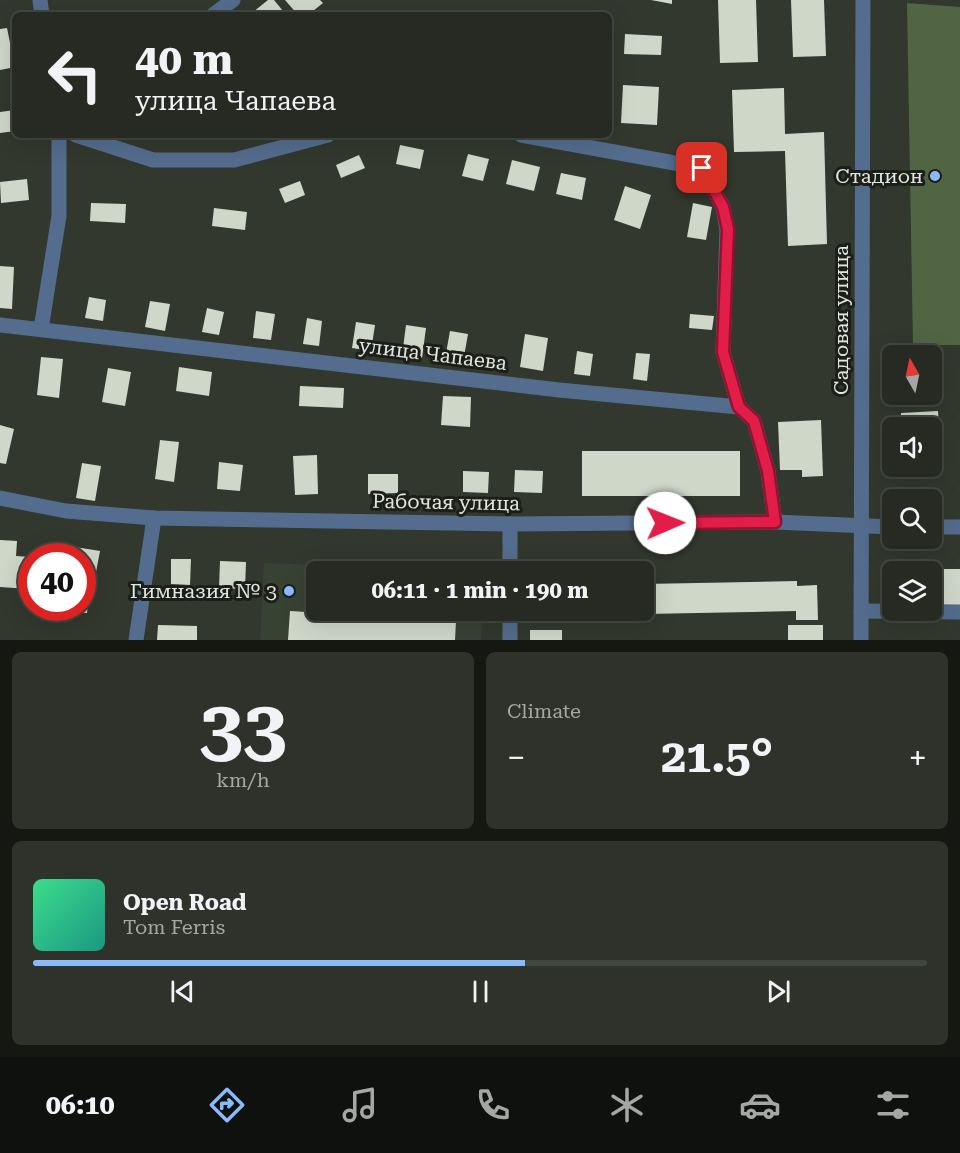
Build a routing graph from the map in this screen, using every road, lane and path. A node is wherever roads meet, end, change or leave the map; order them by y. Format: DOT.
graph roads {
  1 [pos="233,0"];
  2 [pos="864,0"];
  3 [pos="217,12"];
  4 [pos="59,138"];
  5 [pos="85,138"];
  6 [pos="317,138"];
  7 [pos="537,138"];
  8 [pos="0,325"];
  9 [pos="41,329"];
  10 [pos="739,407"];
  11 [pos="0,498"];
  12 [pos="154,518"];
  13 [pos="775,522"];
  14 [pos="510,524"];
  15 [pos="861,526"];
  16 [pos="882,527"];
  17 [pos="942,527"];
  18 [pos="960,527"];
  19 [pos="510,561"];
  20 [pos="861,610"];
  21 [pos="960,612"];
  22 [pos="510,621"];
  23 [pos="136,640"];
  24 [pos="510,640"];
  25 [pos="861,640"];
  1 -- 3 [label="street"];
  2 -- 15 [label="street, Садовая улица"];
  4 -- 9 [label="street"];
  5 -- 6 [label="street"];
  7 -- 10 [label="street"];
  8 -- 9 [label="street, улица Чапаева"];
  9 -- 10 [label="street, улица Чапаева"];
  10 -- 13 [label="street"];
  11 -- 12 [label="street, Рабочая улица"];
  12 -- 14 [label="street, Рабочая улица"];
  12 -- 23 [label="street"];
  13 -- 14 [label="street, Рабочая улица"];
  13 -- 15 [label="street, Рабочая улица"];
  14 -- 19 [label="street"];
  15 -- 16 [label="street, Рабочая улица"];
  15 -- 20 [label="street, Садовая улица"];
  17 -- 18 [label="street"];
  20 -- 21 [label="street"];
  20 -- 25 [label="street, Садовая улица"];
  22 -- 24 [label="street"];
}
